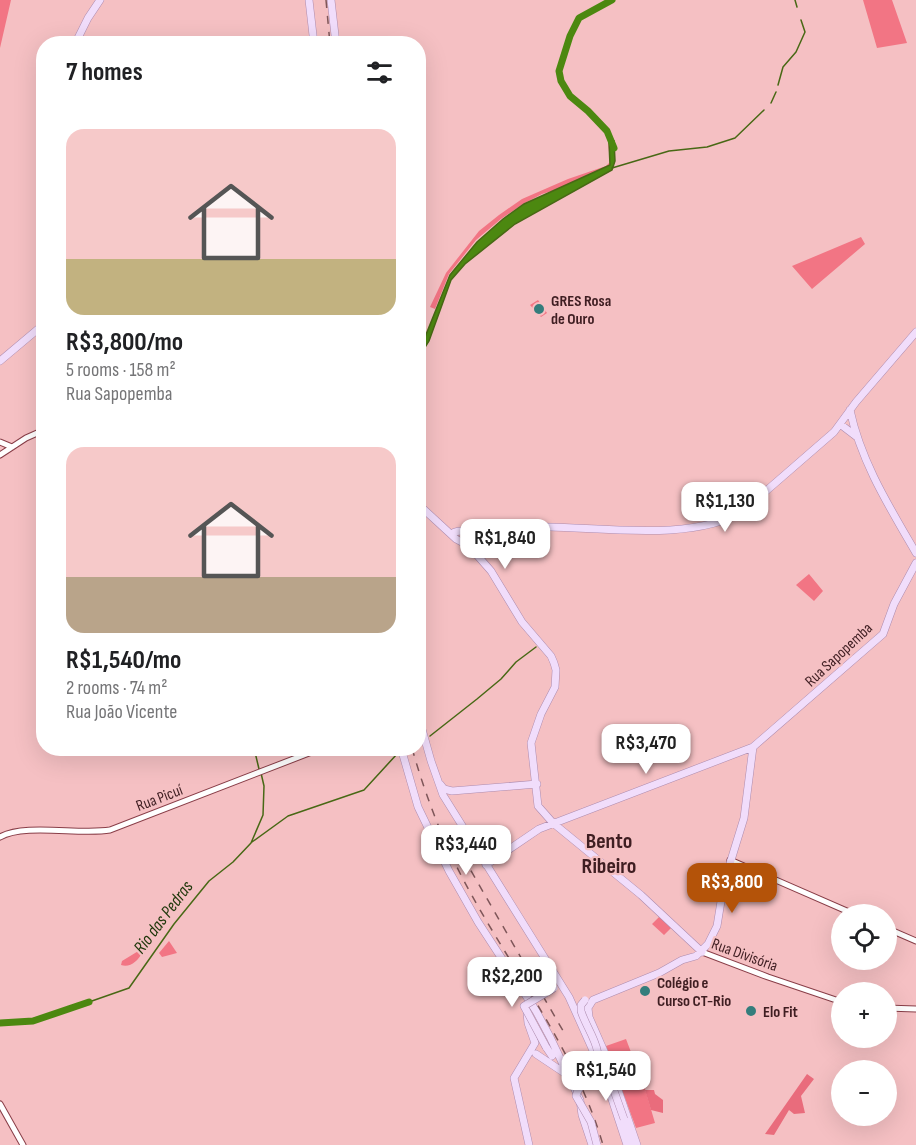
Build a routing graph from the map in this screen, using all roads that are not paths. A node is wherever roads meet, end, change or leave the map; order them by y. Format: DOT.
graph roads {
  1 [pos="100,0"];
  2 [pos="309,0"];
  3 [pos="331,0"];
  4 [pos="79,36"];
  5 [pos="313,36"];
  6 [pos="335,36"];
  7 [pos="916,332"];
  8 [pos="34,333"];
  9 [pos="0,361"];
  10 [pos="850,410"];
  11 [pos="840,424"];
  12 [pos="36,434"];
  13 [pos="856,437"];
  14 [pos="0,442"];
  15 [pos="12,447"];
  16 [pos="0,455"];
  17 [pos="426,511"];
  18 [pos="472,531"];
  19 [pos="448,532"];
  20 [pos="469,546"];
  21 [pos="916,553"];
  22 [pos="916,563"];
  23 [pos="426,740"];
  24 [pos="750,748"];
  25 [pos="302,756"];
  26 [pos="403,756"];
  27 [pos="440,784"];
  28 [pos="537,784"];
  29 [pos="452,791"];
  30 [pos="446,799"];
  31 [pos="554,823"];
  32 [pos="0,837"];
  33 [pos="730,860"];
  34 [pos="486,865"];
  35 [pos="831,904"];
  36 [pos="897,933"];
  37 [pos="916,941"];
  38 [pos="702,952"];
  39 [pos="557,986"];
  40 [pos="525,996"];
  41 [pos="831,998"];
  42 [pos="587,1002"];
  43 [pos="897,1008"];
  44 [pos="916,1009"];
  45 [pos="546,1049"];
  46 [pos="556,1050"];
  47 [pos="536,1054"];
  48 [pos="527,1059"];
  49 [pos="593,1072"];
  50 [pos="569,1077"];
  51 [pos="619,1089"];
  52 [pos="610,1093"];
  53 [pos="1,1108"];
  54 [pos="23,1145"];
  55 [pos="529,1145"];
  56 [pos="592,1145"];
  57 [pos="597,1145"];
  58 [pos="627,1145"];
  59 [pos="631,1145"];
  60 [pos="637,1145"];
  1 -- 4 [label="main road"];
  2 -- 5 [label="main road"];
  3 -- 6 [label="main road"];
  7 -- 10 [label="main road"];
  8 -- 9 [label="main road"];
  10 -- 11 [label="main road"];
  10 -- 13 [label="main road"];
  11 -- 13 [label="main road"];
  11 -- 18 [label="main road"];
  12 -- 15 [label="street"];
  13 -- 21 [label="main road"];
  14 -- 15 [label="street"];
  15 -- 16 [label="street"];
  17 -- 19 [label="main road"];
  18 -- 19 [label="main road"];
  18 -- 20 [label="main road"];
  19 -- 20 [label="main road"];
  20 -- 28 [label="main road"];
  22 -- 24 [label="main road, Rua Sapopemba"];
  23 -- 27 [label="main road"];
  24 -- 31 [label="main road"];
  24 -- 33 [label="main road"];
  25 -- 32 [label="street, Rua Picuí"];
  26 -- 40 [label="main road"];
  27 -- 29 [label="main road"];
  27 -- 30 [label="main road"];
  28 -- 29 [label="main road"];
  28 -- 31 [label="main road"];
  29 -- 30 [label="main road"];
  30 -- 34 [label="main road"];
  31 -- 34 [label="main road"];
  31 -- 38 [label="main road"];
  33 -- 35 [label="street"];
  33 -- 38 [label="main road"];
  34 -- 39 [label="main road"];
  36 -- 37 [label="street"];
  38 -- 41 [label="street, Rua Divisória"];
  38 -- 42 [label="main road, Rua Divisória"];
  39 -- 45 [label="main road, bridge"];
  39 -- 52 [label="main road"];
  40 -- 46 [label="main road"];
  40 -- 48 [label="main road"];
  42 -- 49 [label="main road, bridge"];
  42 -- 51 [label="main road"];
  43 -- 44 [label="street"];
  45 -- 46 [label="main road"];
  45 -- 47 [label="main road"];
  46 -- 50 [label="main road"];
  47 -- 48 [label="main road"];
  47 -- 50 [label="main road"];
  48 -- 55 [label="main road"];
  49 -- 57 [label="main road, bridge"];
  49 -- 59 [label="main road, bridge"];
  50 -- 56 [label="main road"];
  51 -- 52 [label="main road"];
  51 -- 60 [label="main road"];
  52 -- 58 [label="main road"];
  53 -- 54 [label="street"];
}
